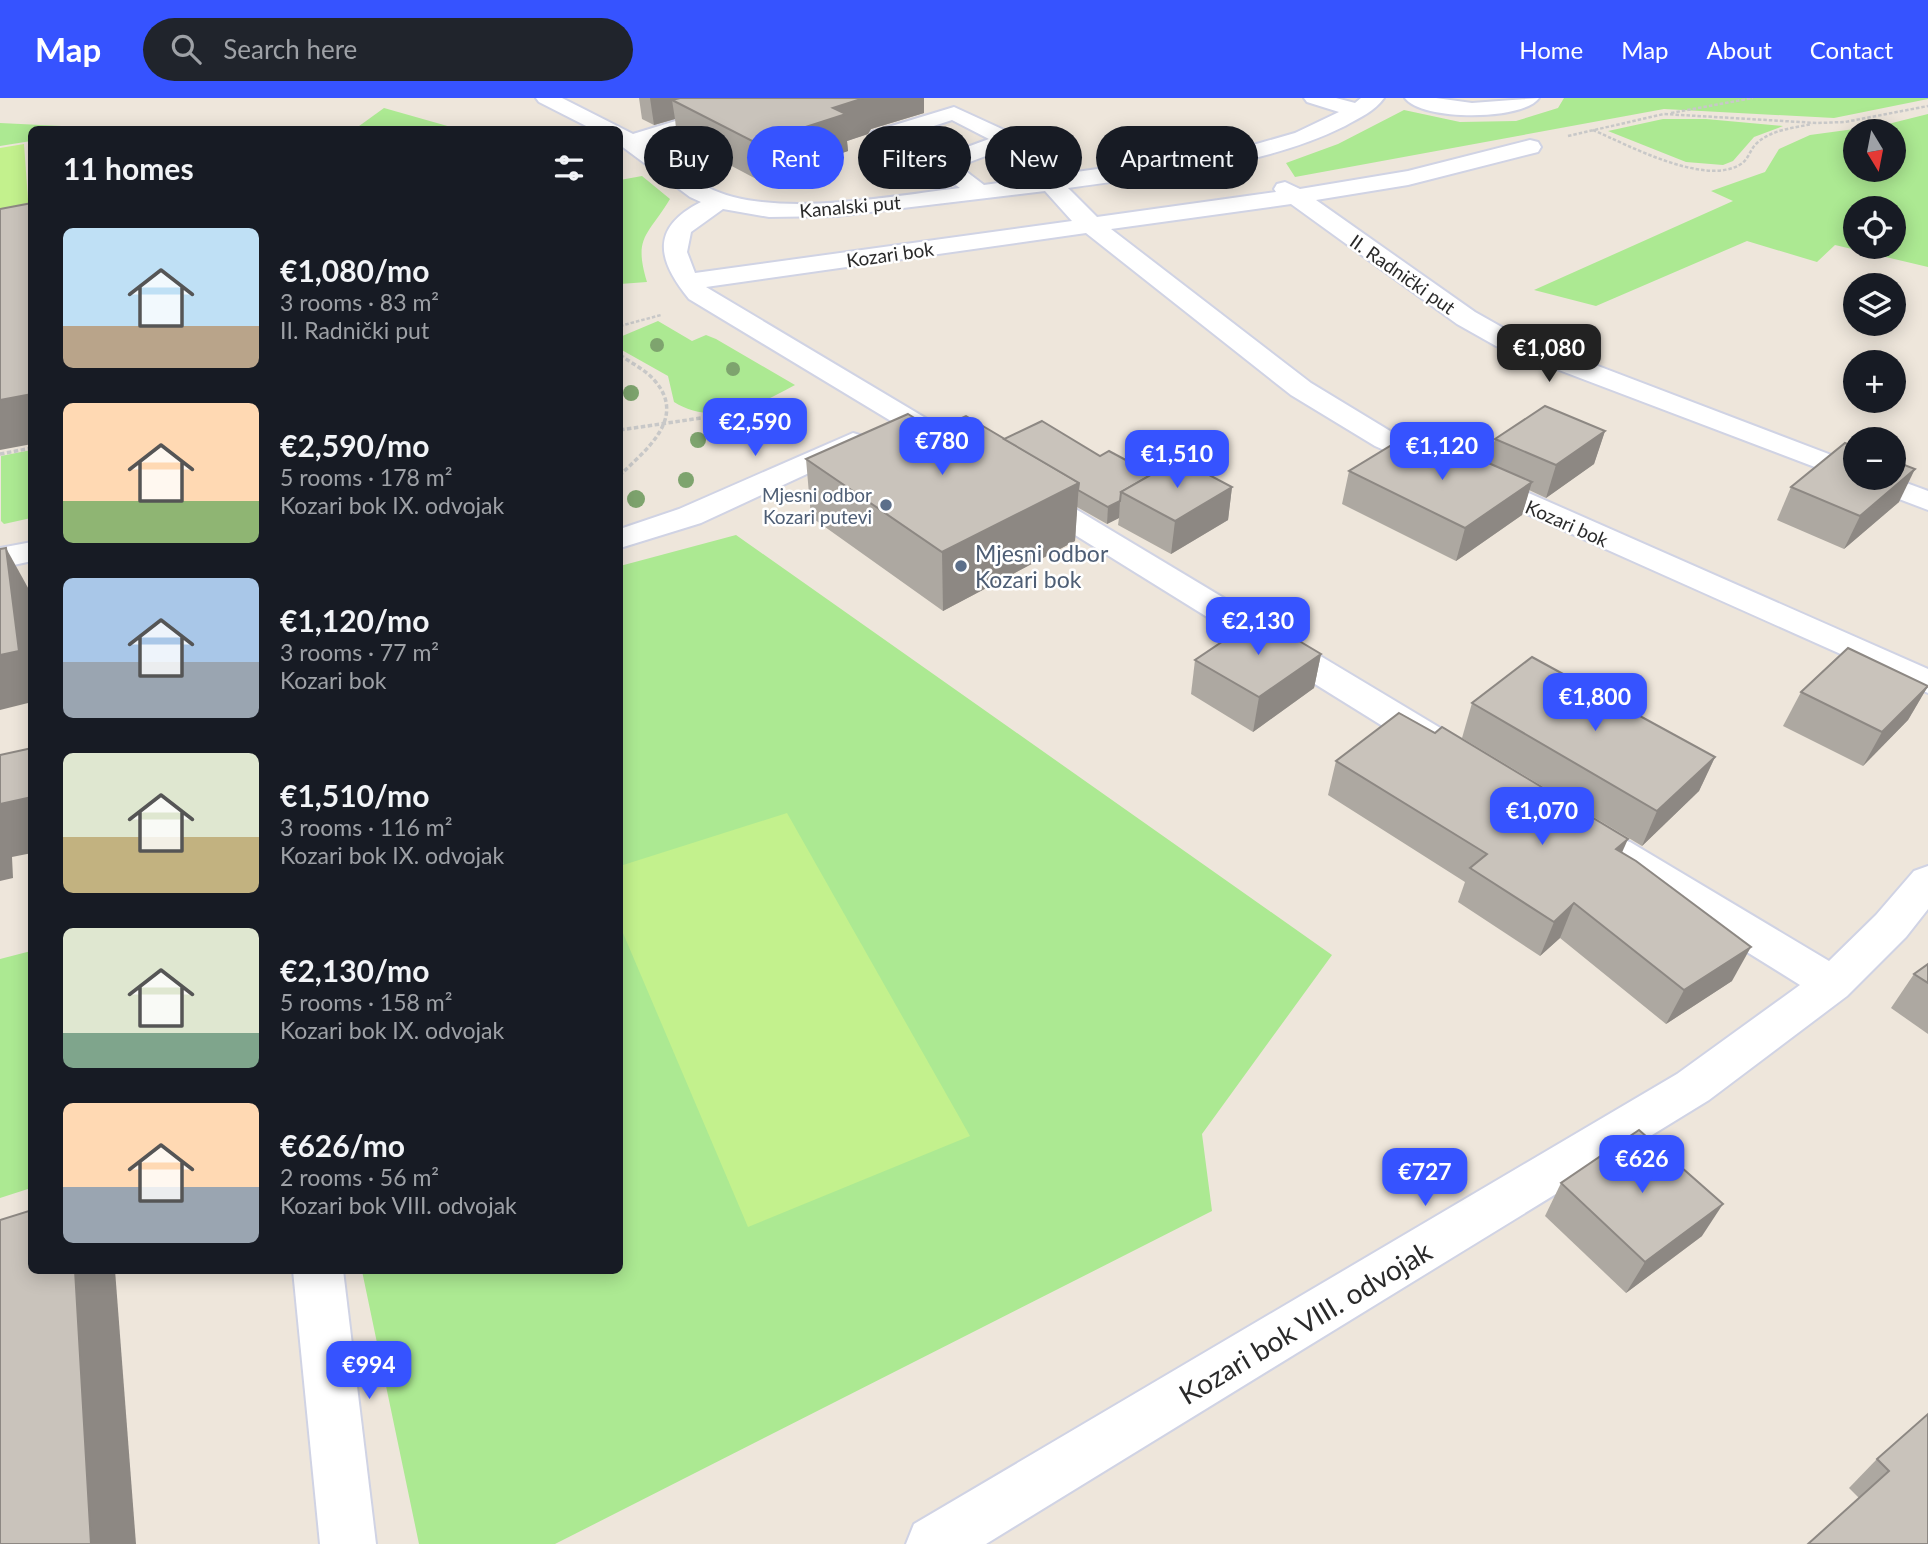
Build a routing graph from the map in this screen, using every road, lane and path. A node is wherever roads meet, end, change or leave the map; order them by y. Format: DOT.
graph roads {
  1 [pos="546,98"];
  2 [pos="773,98"];
  3 [pos="1314,98"];
  4 [pos="1415,98"];
  5 [pos="1529,98"];
  6 [pos="1753,98"];
  7 [pos="930,103"];
  8 [pos="1366,105"];
  9 [pos="1928,106"];
  10 [pos="954,113"];
  11 [pos="1664,114"];
  12 [pos="1817,123"];
  13 [pos="603,126"];
  14 [pos="914,126"];
  15 [pos="985,130"];
  16 [pos="1592,130"];
  17 [pos="625,138"];
  18 [pos="1530,147"];
  19 [pos="1258,150"];
  20 [pos="1258,169"];
  21 [pos="971,187"];
  22 [pos="1009,189"];
  23 [pos="1066,189"];
  24 [pos="979,193"];
  25 [pos="1295,197"];
  26 [pos="720,201"];
  27 [pos="1093,226"];
  28 [pos="687,282"];
  29 [pos="623,357"];
  30 [pos="906,418"];
  31 [pos="668,423"];
  32 [pos="623,429"];
  33 [pos="28,449"];
  34 [pos="0,454"];
  35 [pos="798,467"];
  36 [pos="1843,469"];
  37 [pos="623,472"];
  38 [pos="1898,490"];
  39 [pos="1928,501"];
  40 [pos="623,538"];
  41 [pos="28,552"];
  42 [pos="0,558"];
  43 [pos="1928,682"];
  44 [pos="1464,759"];
  45 [pos="1594,839"];
  46 [pos="1928,881"];
  47 [pos="1832,984"];
  48 [pos="318,1274"];
  49 [pos="348,1544"];
  50 [pos="934,1544"];
  1 -- 13 [label="street"];
  2 -- 17 [label="street"];
  3 -- 8 [label="street"];
  4 -- 5 [label="street"];
  6 -- 11 [label="path"];
  7 -- 10 [label="street, Kozari bok"];
  8 -- 19 [label="street, Kanalski put"];
  9 -- 12 [label="path"];
  10 -- 14 [label="street"];
  10 -- 15 [label="street, Kozari bok"];
  11 -- 12 [label="path"];
  11 -- 16 [label="path"];
  12 -- 16 [label="path"];
  16 -- 18 [label="path"];
  17 -- 26 [label="street, Kanalski put"];
  18 -- 25 [label="street, Kozari bok"];
  20 -- 25 [label="street, II. Radnički put"];
  21 -- 24 [label="street"];
  22 -- 24 [label="street, Kanalski put"];
  23 -- 27 [label="street, Kozari bok"];
  24 -- 26 [label="street, Kanalski put"];
  25 -- 27 [label="street, Kozari bok"];
  25 -- 36 [label="street, II. Radnički put"];
  26 -- 28 [label="street"];
  27 -- 28 [label="street, Kozari bok"];
  27 -- 43 [label="street, Kozari bok"];
  28 -- 30 [label="street"];
  29 -- 31 [label="path"];
  30 -- 35 [label="street"];
  30 -- 44 [label="street"];
  31 -- 32 [label="path"];
  31 -- 35 [label="path"];
  31 -- 37 [label="path"];
  33 -- 34 [label="path"];
  35 -- 40 [label="street"];
  38 -- 39 [label="street"];
  41 -- 42 [label="street"];
  45 -- 47 [label="street"];
  46 -- 47 [label="street, Kozari bok VIII. odvojak"];
  47 -- 50 [label="street, Kozari bok VIII. odvojak"];
  48 -- 49 [label="street"];
}
